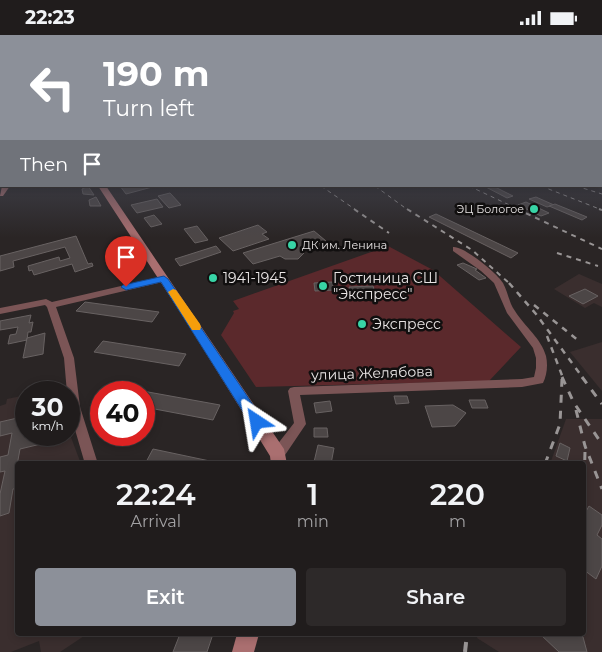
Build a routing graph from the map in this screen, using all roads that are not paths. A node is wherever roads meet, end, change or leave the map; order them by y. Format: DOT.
graph roads {
  1 [pos="103,187"];
  2 [pos="456,249"];
  3 [pos="164,279"];
  4 [pos="50,305"];
  5 [pos="0,311"];
  6 [pos="279,459"];
  7 [pos="91,461"];
  8 [pos="247,636"];
  9 [pos="243,652"];
  1 -- 3 [label="street"];
  2 -- 6 [label="street, улица Желябова"];
  3 -- 4 [label="street"];
  3 -- 6 [label="street"];
  4 -- 5 [label="street"];
  4 -- 7 [label="street"];
  8 -- 9 [label="street"];
}
